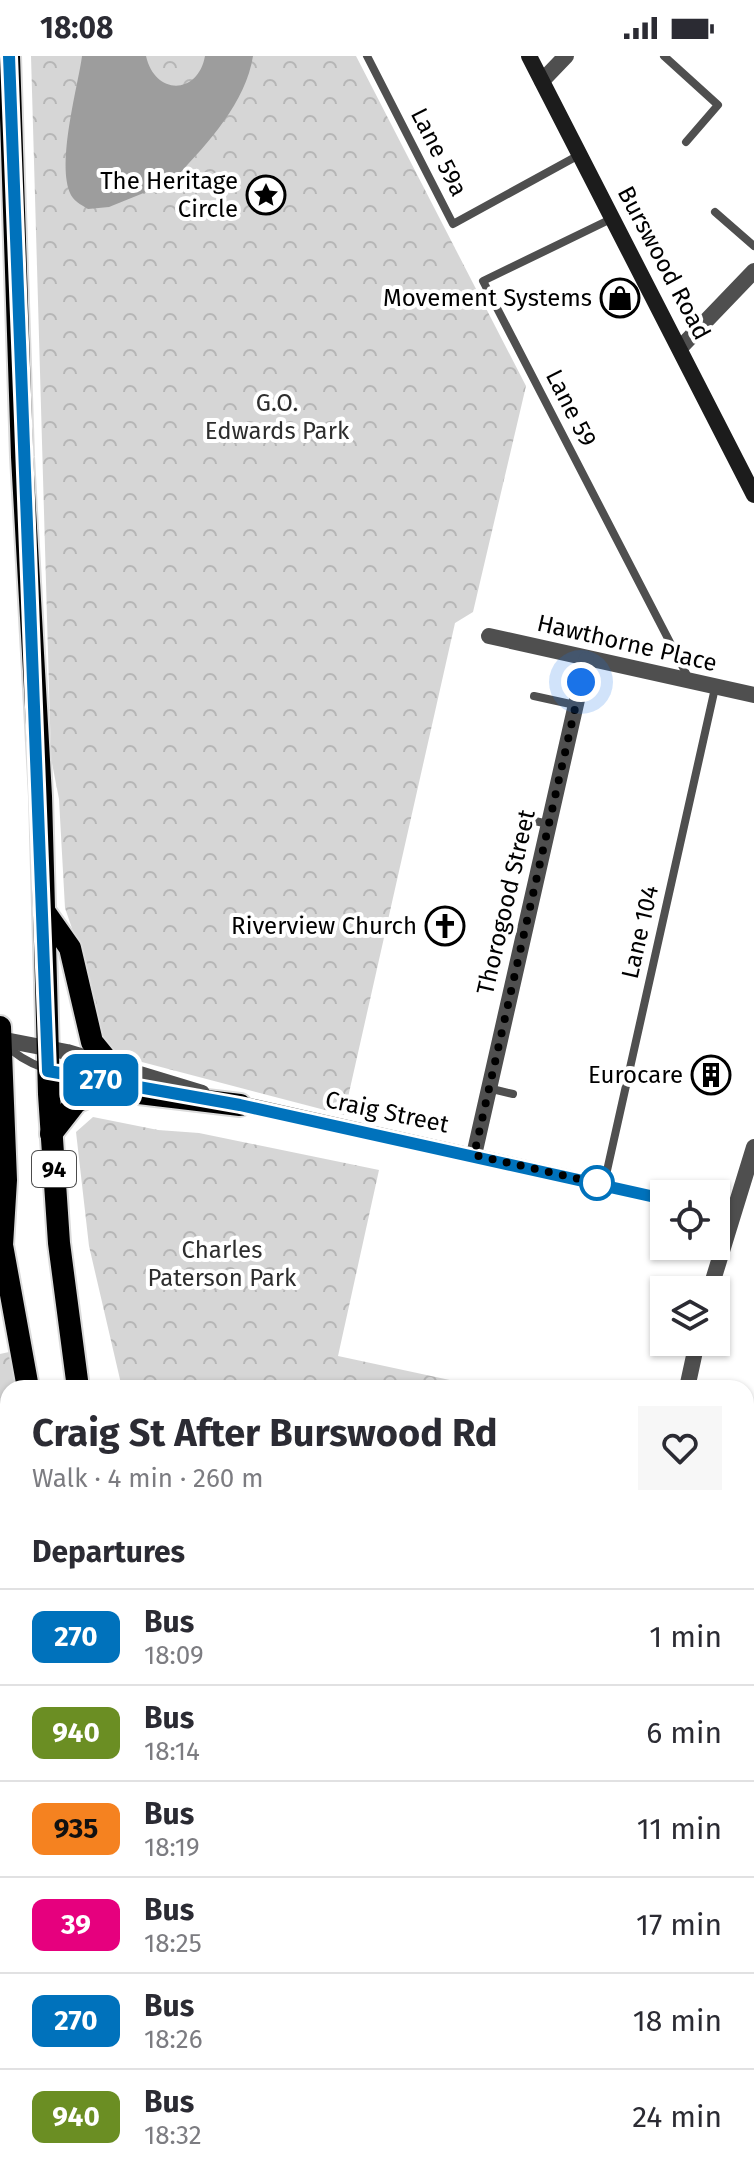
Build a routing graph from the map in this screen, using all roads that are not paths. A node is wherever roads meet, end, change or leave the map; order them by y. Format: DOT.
graph roads {
  1 [pos="9,56"];
  2 [pos="367,56"];
  3 [pos="529,56"];
  4 [pos="566,56"];
  5 [pos="664,56"];
  6 [pos="542,81"];
  7 [pos="686,142"];
  8 [pos="580,155"];
  9 [pos="715,212"];
  10 [pos="613,217"];
  11 [pos="754,246"];
  12 [pos="754,271"];
  13 [pos="681,347"];
  14 [pos="754,495"];
  15 [pos="489,636"];
  16 [pos="586,660"];
  17 [pos="690,682"];
  18 [pos="715,688"];
  19 [pos="754,695"];
  20 [pos="534,696"];
  21 [pos="575,705"];
  22 [pos="522,818"];
  23 [pos="548,824"];
  24 [pos="43,910"];
  25 [pos="47,1022"];
  26 [pos="0,1027"];
  27 [pos="7,1047"];
  28 [pos="45,1062"];
  29 [pos="110,1064"];
  30 [pos="488,1088"];
  31 [pos="513,1094"];
  32 [pos="240,1105"];
  33 [pos="607,1116"];
  34 [pos="618,1118"];
  35 [pos="51,1134"];
  36 [pos="614,1140"];
  37 [pos="625,1142"];
  38 [pos="753,1152"];
  39 [pos="474,1155"];
  40 [pos="604,1184"];
  41 [pos="650,1196"];
  42 [pos="730,1200"];
  43 [pos="1,1242"];
  44 [pos="694,1356"];
  45 [pos="27,1380"];
  46 [pos="77,1380"];
  47 [pos="689,1380"];
  1 -- 24 [label="highway, 94"];
  2 -- 8 [label="lane, Lane 59a"];
  3 -- 6 [label="main road, Burswood Road"];
  4 -- 6 [label="street"];
  5 -- 7 [label="lane"];
  6 -- 8 [label="main road, Burswood Road"];
  8 -- 10 [label="main road, Burswood Road"];
  9 -- 11 [label="lane"];
  10 -- 13 [label="main road, Burswood Road"];
  10 -- 17 [label="lane, Lane 59"];
  12 -- 13 [label="street"];
  13 -- 14 [label="main road, Burswood Road"];
  15 -- 16 [label="street, Hawthorne Place"];
  16 -- 17 [label="street, Hawthorne Place"];
  16 -- 21 [label="street, Thorogood Street"];
  17 -- 18 [label="street, Hawthorne Place"];
  18 -- 19 [label="street, Hawthorne Place"];
  18 -- 34 [label="lane, Lane 104"];
  20 -- 21 [label="lane"];
  21 -- 23 [label="street, Thorogood Street"];
  22 -- 23 [label="lane"];
  23 -- 30 [label="street, Thorogood Street"];
  24 -- 25 [label="highway, 94"];
  24 -- 29 [label="highway"];
  25 -- 27 [label="street"];
  25 -- 28 [label="highway, 94"];
  26 -- 27 [label="highway, 94"];
  27 -- 28 [label="street, Craig Street"];
  27 -- 43 [label="highway, 94"];
  28 -- 29 [label="street, Craig Street"];
  28 -- 32 [label="lane, Craig Street"];
  28 -- 35 [label="highway, 94"];
  29 -- 32 [label="street, Craig Street"];
  30 -- 31 [label="lane"];
  30 -- 39 [label="street, Thorogood Street"];
  32 -- 35 [label="highway"];
  32 -- 39 [label="street, Craig Street"];
  33 -- 34 [label="lane"];
  34 -- 36 [label="lane, Lane 104"];
  35 -- 46 [label="highway, 94"];
  36 -- 37 [label="lane"];
  36 -- 40 [label="lane, Lane 104"];
  38 -- 42 [label="street"];
  39 -- 40 [label="street, Craig Street"];
  40 -- 41 [label="street, Craig Street"];
  43 -- 45 [label="highway, 94"];
  44 -- 47 [label="street"];
}
